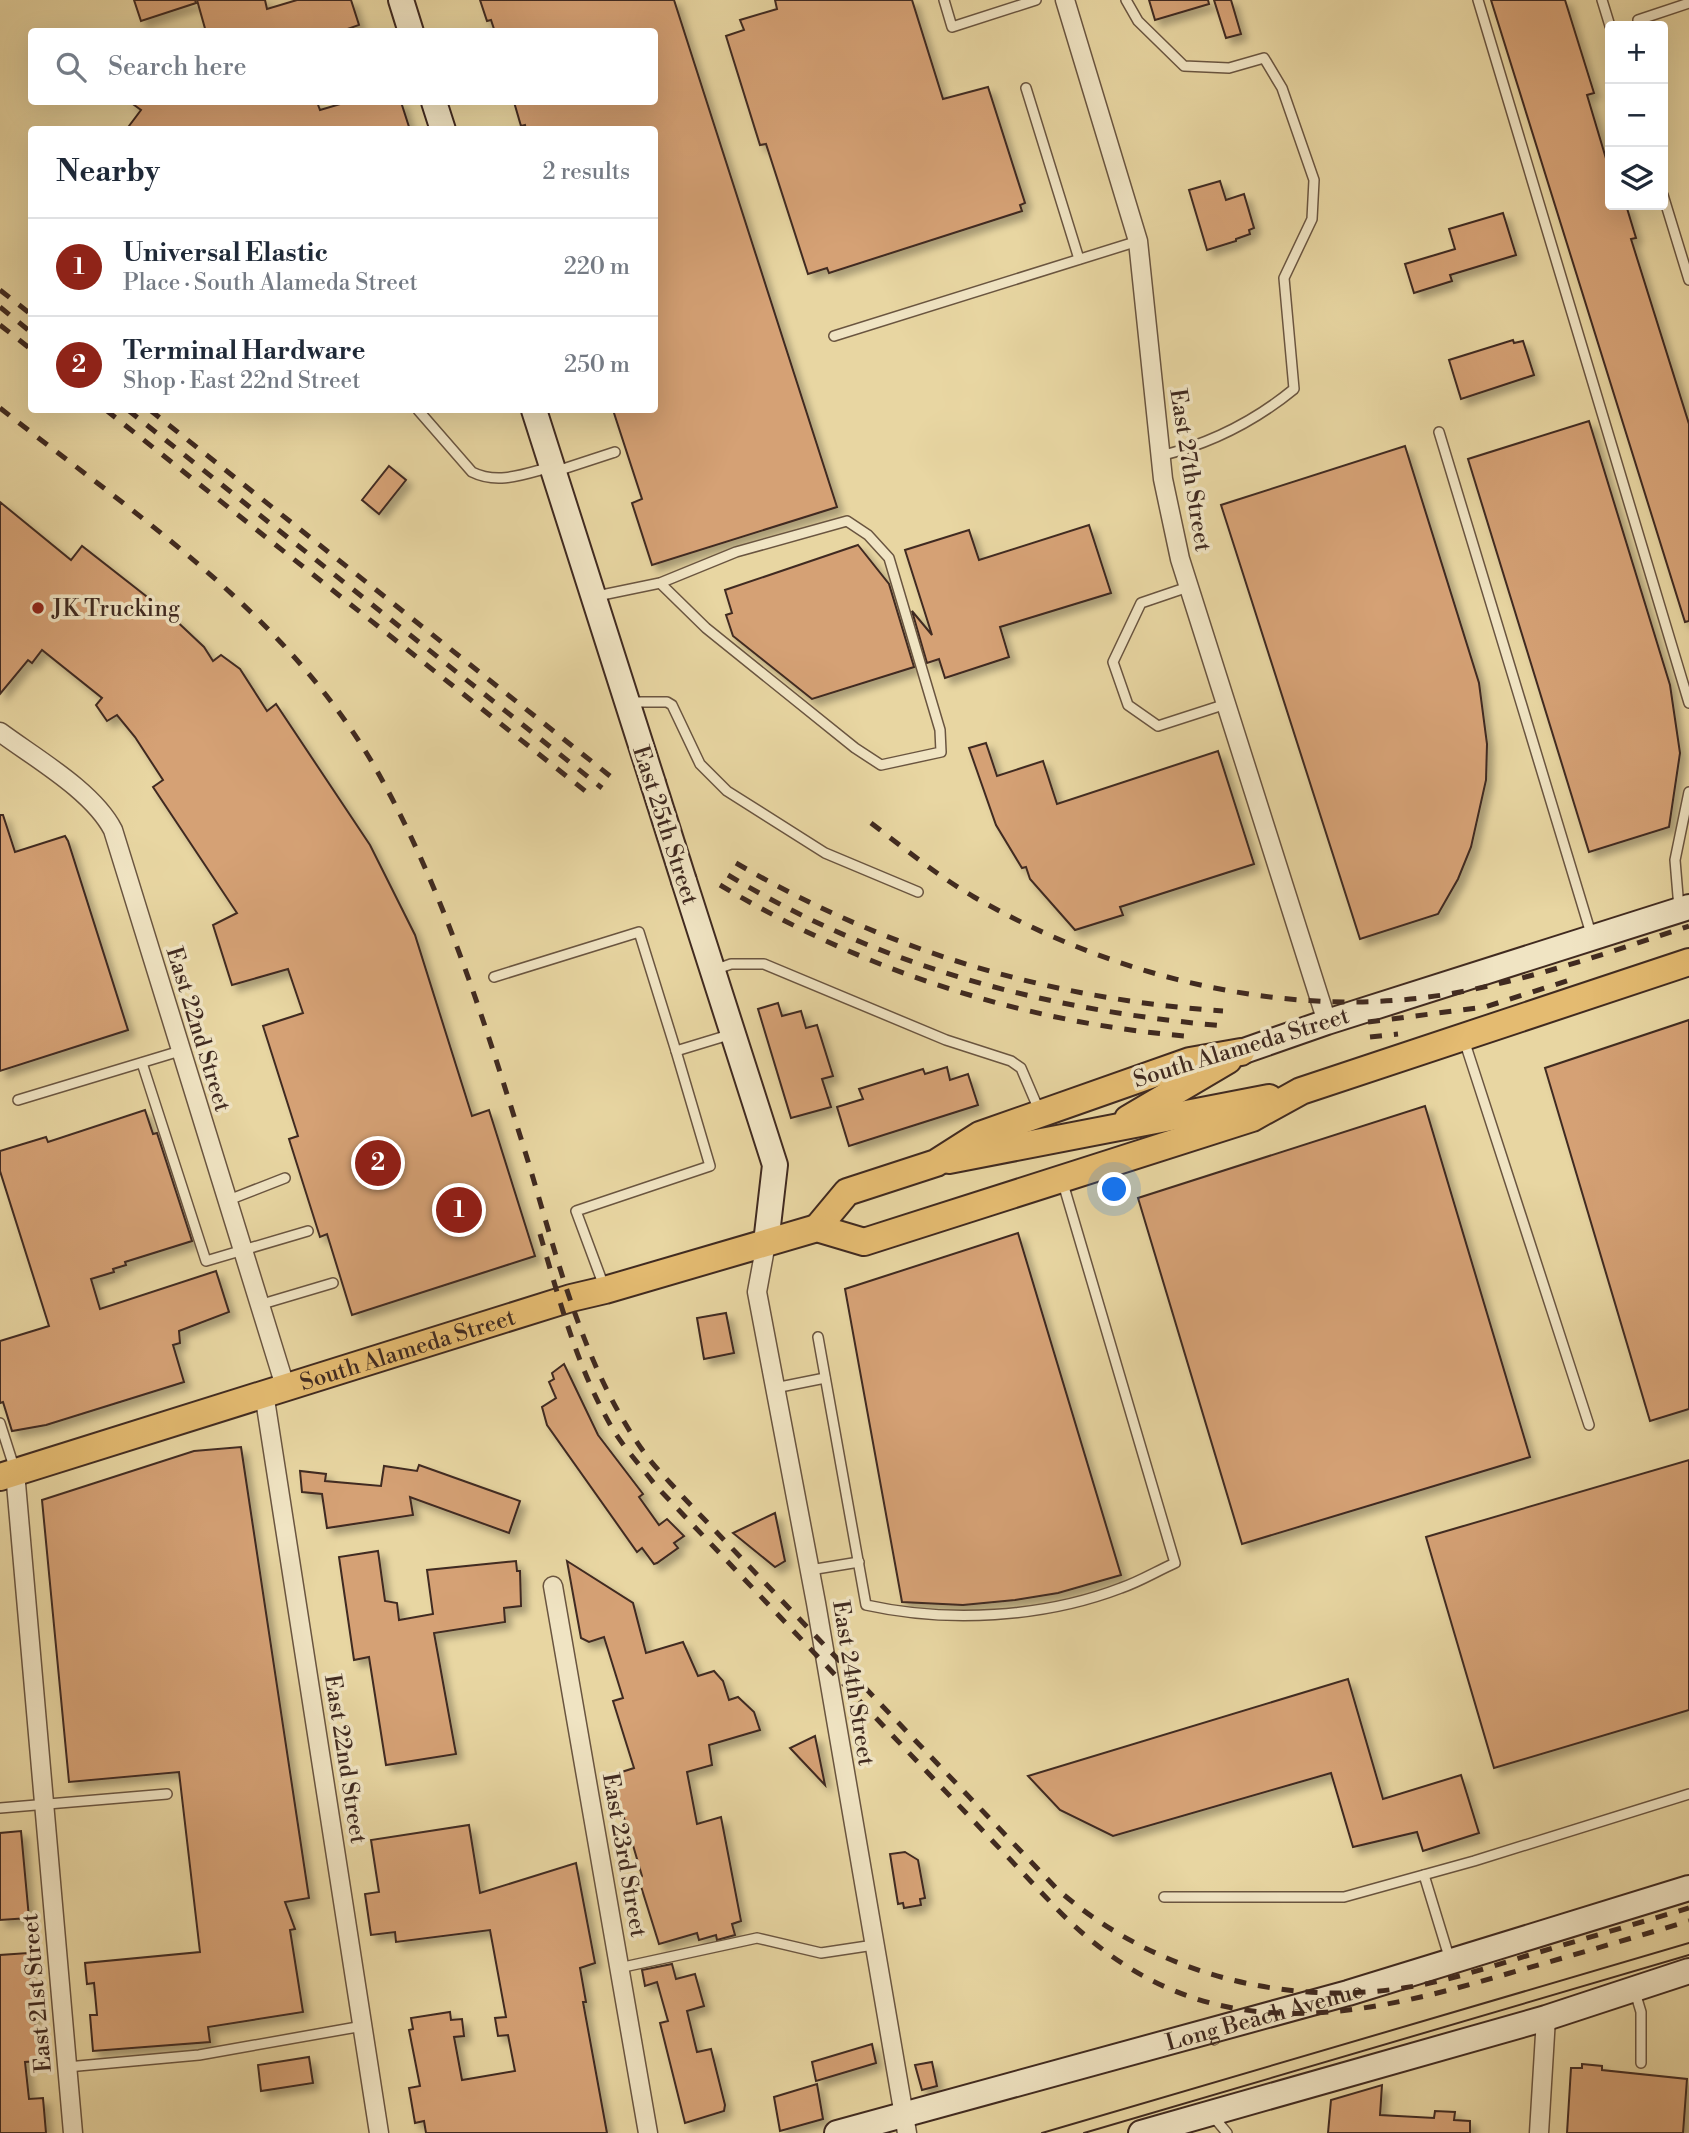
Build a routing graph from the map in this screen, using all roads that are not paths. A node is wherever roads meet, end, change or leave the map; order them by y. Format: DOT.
graph roads {
  1 [pos="401,0"];
  2 [pos="944,0"];
  3 [pos="1036,0"];
  4 [pos="1065,0"];
  5 [pos="1126,0"];
  6 [pos="1478,0"];
  7 [pos="1602,0"];
  8 [pos="1689,3"];
  9 [pos="1006,5"];
  10 [pos="1638,20"];
  11 [pos="1608,21"];
  12 [pos="410,28"];
  13 [pos="1026,88"];
  14 [pos="435,105"];
  15 [pos="442,126"];
  16 [pos="1668,210"];
  17 [pos="1138,241"];
  18 [pos="1079,259"];
  19 [pos="1689,280"];
  20 [pos="834,336"];
  21 [pos="421,413"];
  22 [pos="535,413"];
  23 [pos="1438,432"];
  24 [pos="615,452"];
  25 [pos="1160,457"];
  26 [pos="553,469"];
  27 [pos="660,583"];
  28 [pos="1188,587"];
  29 [pos="592,597"];
  30 [pos="626,702"];
  31 [pos="1689,703"];
  32 [pos="1226,704"];
  33 [pos="0,732"];
  34 [pos="1689,792"];
  35 [pos="918,892"];
  36 [pos="1684,909"];
  37 [pos="1592,939"];
  38 [pos="1689,962"];
  39 [pos="712,970"];
  40 [pos="494,977"];
  41 [pos="1327,1022"];
  42 [pos="733,1033"];
  43 [pos="1463,1038"];
  44 [pos="180,1051"];
  45 [pos="676,1051"];
  46 [pos="1241,1052"];
  47 [pos="142,1063"];
  48 [pos="1301,1091"];
  49 [pos="18,1100"];
  50 [pos="1040,1112"];
  51 [pos="1112,1128"];
  52 [pos="936,1163"];
  53 [pos="285,1178"];
  54 [pos="1061,1179"];
  55 [pos="226,1201"];
  56 [pos="988,1203"];
  57 [pos="817,1228"];
  58 [pos="308,1231"];
  59 [pos="766,1242"];
  60 [pos="242,1250"];
  61 [pos="332,1283"];
  62 [pos="605,1290"];
  63 [pos="259,1305"];
  64 [pos="818,1337"];
  65 [pos="825,1378"];
  66 [pos="775,1388"];
  67 [pos="274,1389"];
  68 [pos="0,1423"];
  69 [pos="1589,1425"];
  70 [pos="8,1474"];
  71 [pos="859,1563"];
  72 [pos="810,1570"];
  73 [pos="554,1586"];
  74 [pos="167,1794"];
  75 [pos="1689,1794"];
  76 [pos="45,1803"];
  77 [pos="0,1808"];
  78 [pos="1424,1875"];
  79 [pos="1689,1888"];
  80 [pos="1164,1897"];
  81 [pos="874,1945"];
  82 [pos="1451,1961"];
  83 [pos="619,1968"];
  84 [pos="1689,1971"];
  85 [pos="1634,1986"];
  86 [pos="1546,2018"];
  87 [pos="363,2026"];
  88 [pos="1641,2063"];
  89 [pos="67,2067"];
  90 [pos="1210,2113"];
  91 [pos="906,2124"];
  92 [pos="73,2133"];
  93 [pos="379,2133"];
  94 [pos="648,2133"];
  95 [pos="837,2133"];
  96 [pos="1141,2133"];
  97 [pos="1227,2133"];
  98 [pos="1539,2133"];
  1 -- 12 [label="main road"];
  2 -- 9 [label="lane"];
  3 -- 9 [label="lane"];
  4 -- 17 [label="street, East 27th Street"];
  5 -- 25 [label="lane"];
  6 -- 31 [label="lane"];
  7 -- 11 [label="lane"];
  8 -- 10 [label="lane"];
  13 -- 18 [label="lane"];
  14 -- 15 [label="main road"];
  16 -- 19 [label="lane"];
  17 -- 18 [label="lane"];
  17 -- 25 [label="street, East 27th Street"];
  18 -- 20 [label="lane"];
  21 -- 26 [label="lane"];
  22 -- 26 [label="main road, East 25th Street"];
  23 -- 37 [label="lane"];
  24 -- 26 [label="lane"];
  25 -- 28 [label="street, East 27th Street"];
  26 -- 29 [label="main road, East 25th Street"];
  27 -- 27 [label="lane"];
  27 -- 29 [label="lane"];
  28 -- 32 [label="street, East 27th Street"];
  28 -- 32 [label="lane"];
  29 -- 30 [label="main road, East 25th Street"];
  30 -- 35 [label="lane"];
  30 -- 39 [label="main road, East 25th Street, bridge"];
  32 -- 41 [label="street, East 27th Street"];
  33 -- 44 [label="street, East 22nd Street"];
  34 -- 36 [label="lane"];
  36 -- 37 [label="main road, South Alameda Street"];
  37 -- 41 [label="main road, South Alameda Street"];
  38 -- 43 [label="main road"];
  39 -- 42 [label="main road, East 25th Street"];
  39 -- 50 [label="lane"];
  40 -- 45 [label="lane"];
  41 -- 46 [label="main road, South Alameda Street"];
  42 -- 45 [label="lane"];
  42 -- 59 [label="main road, East 25th Street"];
  43 -- 48 [label="main road"];
  43 -- 69 [label="lane"];
  44 -- 47 [label="lane"];
  44 -- 55 [label="street, East 22nd Street"];
  45 -- 62 [label="lane"];
  46 -- 50 [label="main road, South Alameda Street"];
  46 -- 51 [label="main road"];
  47 -- 49 [label="lane"];
  47 -- 60 [label="lane"];
  48 -- 51 [label="main road"];
  48 -- 54 [label="main road"];
  50 -- 52 [label="main road, South Alameda Street"];
  51 -- 52 [label="main road"];
  51 -- 56 [label="main road"];
  52 -- 57 [label="main road, South Alameda Street"];
  53 -- 55 [label="lane"];
  54 -- 56 [label="main road"];
  54 -- 71 [label="lane"];
  55 -- 60 [label="street, East 22nd Street"];
  56 -- 57 [label="main road"];
  57 -- 59 [label="main road, South Alameda Street"];
  58 -- 60 [label="lane"];
  59 -- 62 [label="main road, South Alameda Street"];
  59 -- 66 [label="street, East 24th Street"];
  60 -- 63 [label="street, East 22nd Street"];
  61 -- 63 [label="lane"];
  62 -- 67 [label="main road, South Alameda Street"];
  63 -- 67 [label="street, East 22nd Street"];
  64 -- 65 [label="lane"];
  65 -- 66 [label="lane"];
  65 -- 71 [label="lane"];
  66 -- 72 [label="street, East 24th Street"];
  67 -- 70 [label="main road, South Alameda Street"];
  67 -- 87 [label="street, East 22nd Street"];
  68 -- 70 [label="lane"];
  70 -- 76 [label="street, East 21st Street"];
  71 -- 72 [label="lane"];
  72 -- 81 [label="street, East 24th Street"];
  73 -- 83 [label="street, East 23rd Street"];
  74 -- 76 [label="lane"];
  75 -- 78 [label="lane"];
  76 -- 77 [label="lane"];
  76 -- 89 [label="street, East 21st Street"];
  78 -- 80 [label="lane"];
  78 -- 82 [label="lane"];
  79 -- 82 [label="main road, Long Beach Avenue"];
  81 -- 83 [label="lane"];
  81 -- 91 [label="street, East 24th Street"];
  82 -- 91 [label="main road, Long Beach Avenue"];
  83 -- 94 [label="street, East 23rd Street"];
  84 -- 85 [label="main road"];
  85 -- 86 [label="main road"];
  85 -- 88 [label="lane"];
  86 -- 90 [label="main road"];
  86 -- 98 [label="street"];
  87 -- 89 [label="lane"];
  87 -- 93 [label="street, East 22nd Street"];
  89 -- 92 [label="street, East 21st Street"];
  90 -- 96 [label="main road"];
  90 -- 97 [label="lane"];
  91 -- 95 [label="main road, Long Beach Avenue"];
}
